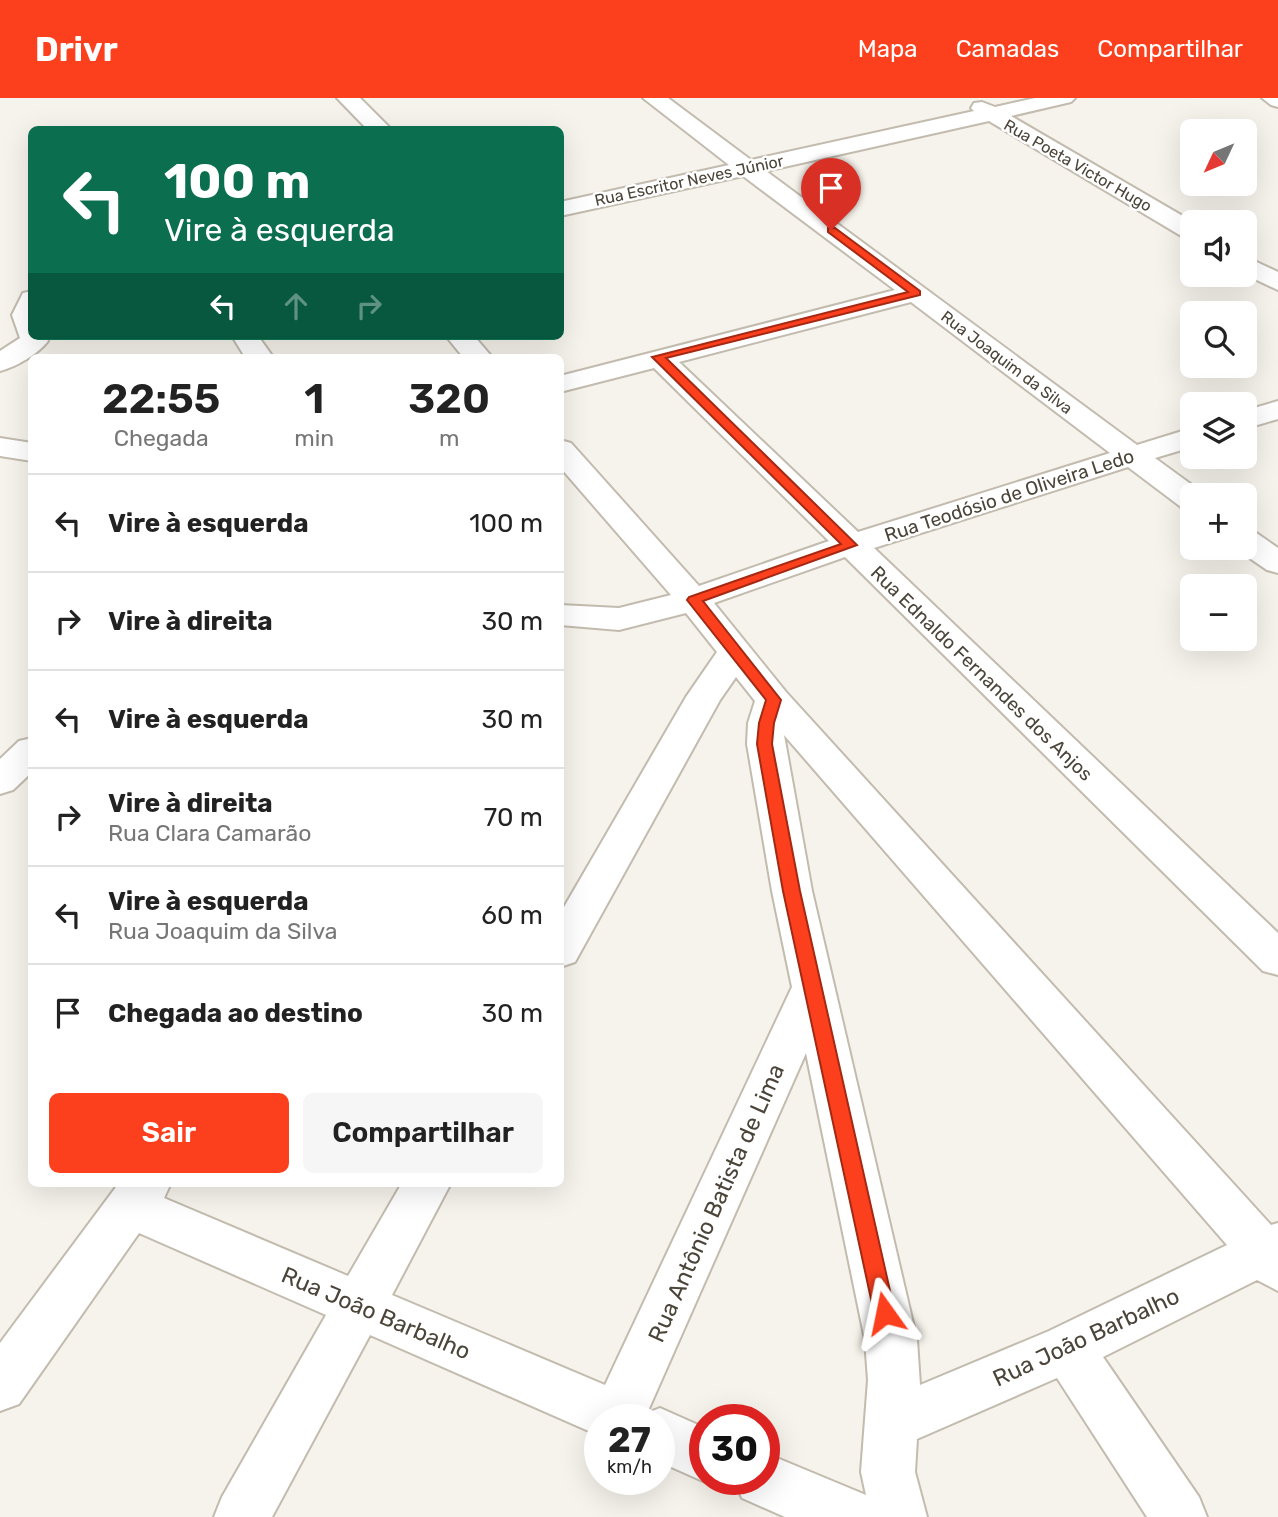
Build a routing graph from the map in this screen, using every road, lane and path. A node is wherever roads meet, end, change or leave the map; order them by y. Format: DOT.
graph roads {
  1 [pos="348,98"];
  2 [pos="654,98"];
  3 [pos="965,98"];
  4 [pos="1064,98"];
  5 [pos="1273,98"];
  6 [pos="1278,101"];
  7 [pos="990,113"];
  8 [pos="377,126"];
  9 [pos="747,168"];
  10 [pos="564,208"];
  11 [pos="1180,225"];
  12 [pos="1257,270"];
  13 [pos="1278,282"];
  14 [pos="916,293"];
  15 [pos="463,340"];
  16 [pos="35,342"];
  17 [pos="475,354"];
  18 [pos="658,357"];
  19 [pos="0,363"];
  20 [pos="564,383"];
  21 [pos="1278,410"];
  22 [pos="1257,416"];
  23 [pos="1180,441"];
  24 [pos="0,447"];
  25 [pos="28,451"];
  26 [pos="564,454"];
  27 [pos="1131,456"];
  28 [pos="1180,491"];
  29 [pos="850,545"];
  30 [pos="1257,548"];
  31 [pos="1278,563"];
  32 [pos="694,600"];
  33 [pos="573,617"];
  34 [pos="735,652"];
  35 [pos="773,700"];
  36 [pos="28,754"];
  37 [pos="0,781"];
  38 [pos="564,944"];
  39 [pos="1278,959"];
  40 [pos="813,988"];
  41 [pos="425,1187"];
  42 [pos="138,1195"];
  43 [pos="1273,1255"];
  44 [pos="357,1305"];
  45 [pos="1067,1348"];
  46 [pos="0,1386"];
  47 [pos="587,1404"];
  48 [pos="642,1404"];
  49 [pos="892,1423"];
  50 [pos="780,1487"];
  51 [pos="242,1517"];
  52 [pos="850,1517"];
  53 [pos="899,1517"];
  54 [pos="1179,1517"];
  1 -- 8 [label="street"];
  2 -- 9 [label="street, Rua Joaquim da Silva"];
  3 -- 7 [label="street, Rua Poeta Victor Hugo"];
  4 -- 7 [label="street, Rua Escritor Neves Júnior"];
  5 -- 6 [label="street"];
  7 -- 9 [label="street, Rua Escritor Neves Júnior"];
  7 -- 11 [label="street, Rua Poeta Victor Hugo"];
  9 -- 10 [label="street, Rua Escritor Neves Júnior"];
  9 -- 14 [label="street, Rua Joaquim da Silva"];
  12 -- 13 [label="street"];
  14 -- 18 [label="street"];
  14 -- 27 [label="street, Rua Joaquim da Silva"];
  15 -- 17 [label="street"];
  16 -- 19 [label="street"];
  18 -- 20 [label="street"];
  18 -- 29 [label="street, Rua Ednaldo Fernandes dos Anjos"];
  21 -- 22 [label="street"];
  23 -- 27 [label="street, Rua Teodósio de Oliveira Ledo"];
  24 -- 25 [label="street"];
  26 -- 32 [label="street"];
  27 -- 28 [label="street, Rua Joaquim da Silva"];
  27 -- 29 [label="street, Rua Teodósio de Oliveira Ledo"];
  29 -- 32 [label="street, Rua Teodósio de Oliveira Ledo"];
  29 -- 39 [label="street, Rua Ednaldo Fernandes dos Anjos"];
  30 -- 31 [label="street"];
  32 -- 33 [label="street, Rua Teodósio de Oliveira Ledo"];
  32 -- 34 [label="street"];
  34 -- 35 [label="street"];
  34 -- 38 [label="street"];
  35 -- 40 [label="street"];
  35 -- 43 [label="street"];
  36 -- 37 [label="street"];
  40 -- 48 [label="street, Rua Antônio Batista de Lima"];
  40 -- 49 [label="street"];
  41 -- 44 [label="street"];
  42 -- 44 [label="street, Rua João Barbalho"];
  42 -- 46 [label="street"];
  43 -- 45 [label="street, Rua João Barbalho"];
  44 -- 47 [label="street, Rua João Barbalho"];
  44 -- 51 [label="street"];
  45 -- 49 [label="street, Rua João Barbalho"];
  45 -- 54 [label="street"];
  49 -- 53 [label="street"];
  50 -- 52 [label="street"];
}
